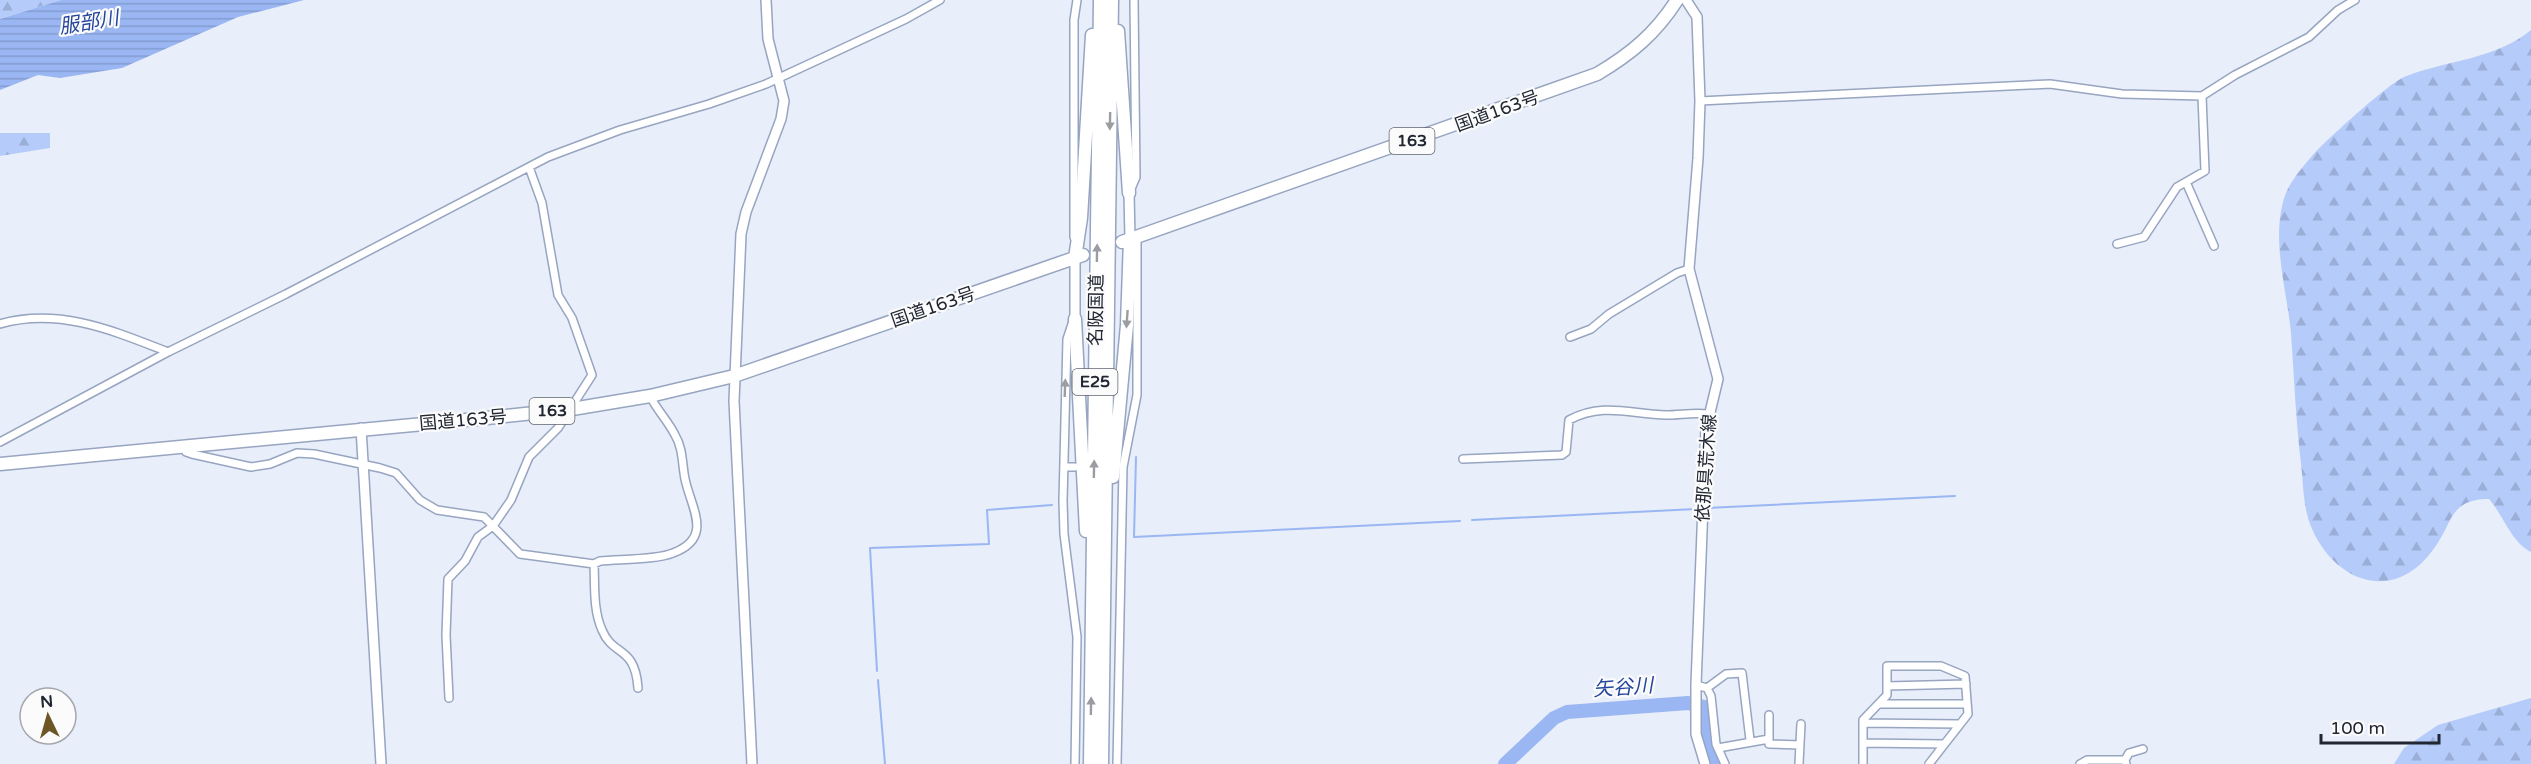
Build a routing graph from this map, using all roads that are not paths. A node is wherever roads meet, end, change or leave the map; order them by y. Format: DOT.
graph roads {
  1 [pos="766,0"];
  2 [pos="940,0"];
  3 [pos="1077,0"];
  4 [pos="1095,0"];
  5 [pos="1100,0"];
  6 [pos="1113,0"];
  7 [pos="1134,0"];
  8 [pos="1677,0"];
  9 [pos="1686,0"];
  10 [pos="2355,0"];
  11 [pos="779,77"];
  12 [pos="2202,96"];
  13 [pos="1700,101"];
  14 [pos="529,167"];
  15 [pos="2186,182"];
  16 [pos="1129,193"];
  17 [pos="1130,240"];
  18 [pos="2117,244"];
  19 [pos="2214,246"];
  20 [pos="1079,256"];
  21 [pos="1689,269"];
  22 [pos="1075,319"];
  23 [pos="0,324"];
  24 [pos="1570,337"];
  25 [pos="168,352"];
  26 [pos="734,376"];
  27 [pos="650,396"];
  28 [pos="572,409"];
  29 [pos="1708,414"];
  30 [pos="361,428"];
  31 [pos="0,440"];
  32 [pos="183,445"];
  33 [pos="1463,459"];
  34 [pos="0,464"];
  35 [pos="364,464"];
  36 [pos="1065,467"];
  37 [pos="1075,467"];
  38 [pos="493,526"];
  39 [pos="594,564"];
  40 [pos="1092,607"];
  41 [pos="1104,639"];
  42 [pos="1966,684"];
  43 [pos="1696,685"];
  44 [pos="1887,686"];
  45 [pos="638,688"];
  46 [pos="1707,688"];
  47 [pos="449,698"];
  48 [pos="1881,704"];
  49 [pos="1967,704"];
  50 [pos="1769,716"];
  51 [pos="1863,723"];
  52 [pos="1801,724"];
  53 [pos="1959,724"];
  54 [pos="1769,739"];
  55 [pos="1750,740"];
  56 [pos="1863,743"];
  57 [pos="1944,744"];
  58 [pos="1800,745"];
  59 [pos="1718,748"];
  60 [pos="2143,749"];
  61 [pos="2126,762"];
  62 [pos="381,764"];
  63 [pos="752,764"];
  64 [pos="1075,764"];
  65 [pos="1090,764"];
  66 [pos="1102,764"];
  67 [pos="1117,764"];
  68 [pos="1705,764"];
  69 [pos="1725,764"];
  70 [pos="1799,764"];
  71 [pos="1863,764"];
  72 [pos="1929,764"];
  73 [pos="2080,764"];
  1 -- 11 [label="street"];
  2 -- 11 [label="street"];
  3 -- 20 [label="street"];
  4 -- 20 [label="highway"];
  40 -- 5 [label="highway, 名阪国道 / E25, one-way"];
  6 -- 16 [label="highway"];
  6 -- 41 [label="highway, 名阪国道 / E25, one-way"];
  7 -- 16 [label="street"];
  8 -- 17 [label="highway, 国道163号 / 163"];
  9 -- 13 [label="street, 依那具荒木線"];
  10 -- 12 [label="street"];
  11 -- 14 [label="street"];
  11 -- 26 [label="street"];
  12 -- 13 [label="street"];
  12 -- 15 [label="street"];
  13 -- 21 [label="street, 依那具荒木線"];
  14 -- 25 [label="street"];
  14 -- 28 [label="street"];
  15 -- 18 [label="street"];
  15 -- 19 [label="street"];
  16 -- 17 [label="street"];
  17 -- 41 [label="highway, one-way"];
  17 -- 67 [label="street"];
  20 -- 22 [label="street"];
  20 -- 26 [label="highway, 国道163号 / 163"];
  21 -- 24 [label="street"];
  21 -- 29 [label="street, 依那具荒木線"];
  36 -- 22 [label="street, one-way"];
  22 -- 40 [label="highway"];
  23 -- 25 [label="street"];
  25 -- 31 [label="street"];
  26 -- 27 [label="highway, 国道163号 / 163"];
  26 -- 63 [label="street"];
  27 -- 28 [label="highway, 国道163号 / 163"];
  27 -- 39 [label="street"];
  28 -- 30 [label="highway, 国道163号 / 163"];
  28 -- 38 [label="street"];
  29 -- 33 [label="street"];
  29 -- 43 [label="street, 依那具荒木線"];
  30 -- 32 [label="highway, 国道163号 / 163"];
  30 -- 35 [label="street"];
  32 -- 34 [label="highway, 国道163号 / 163"];
  32 -- 35 [label="street"];
  35 -- 38 [label="street"];
  35 -- 62 [label="street"];
  36 -- 37 [label="street"];
  36 -- 64 [label="street"];
  38 -- 39 [label="street"];
  38 -- 47 [label="street"];
  39 -- 45 [label="street"];
  65 -- 40 [label="highway, 名阪国道 / E25, one-way"];
  41 -- 66 [label="highway, 名阪国道 / E25"];
  42 -- 44 [label="street"];
  42 -- 44 [label="street"];
  42 -- 49 [label="street"];
  43 -- 46 [label="street"];
  43 -- 68 [label="street, 依那具荒木線"];
  44 -- 48 [label="street"];
  46 -- 55 [label="street"];
  46 -- 59 [label="street"];
  48 -- 49 [label="street"];
  48 -- 51 [label="street"];
  49 -- 53 [label="street"];
  50 -- 54 [label="street"];
  51 -- 53 [label="street"];
  51 -- 56 [label="street"];
  52 -- 58 [label="street"];
  53 -- 57 [label="street"];
  54 -- 55 [label="street"];
  54 -- 58 [label="street"];
  55 -- 59 [label="street"];
  56 -- 57 [label="street"];
  56 -- 71 [label="street"];
  57 -- 72 [label="street"];
  58 -- 70 [label="street"];
  59 -- 69 [label="street"];
  60 -- 61 [label="street"];
  61 -- 73 [label="street"];
}
